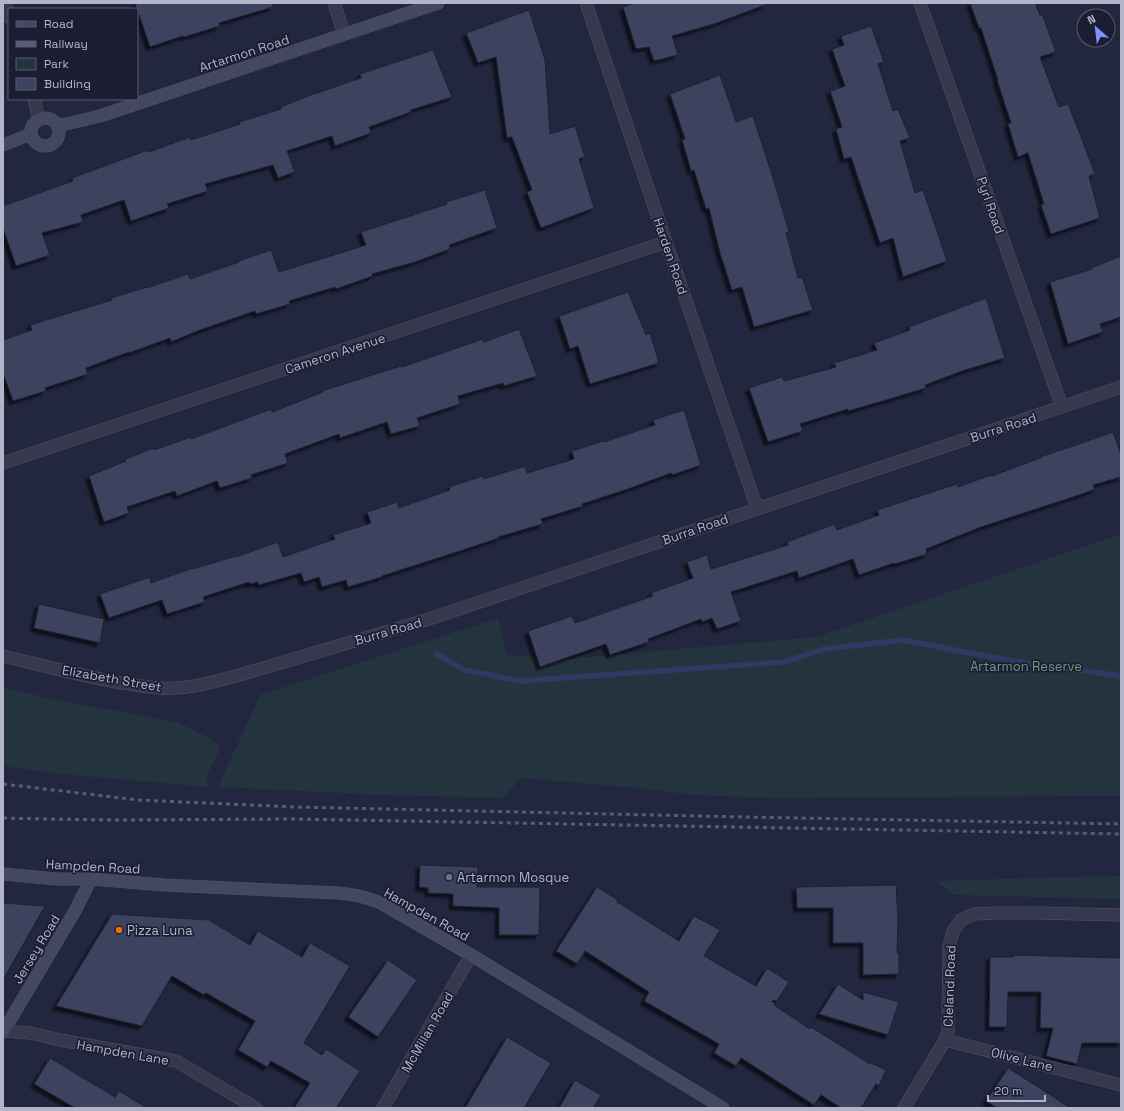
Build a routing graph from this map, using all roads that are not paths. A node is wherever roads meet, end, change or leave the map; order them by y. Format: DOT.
graph roads {
  1 [pos="5,3"];
  2 [pos="334,3"];
  3 [pos="438,3"];
  4 [pos="586,3"];
  5 [pos="920,3"];
  6 [pos="8,14"];
  7 [pos="344,34"];
  8 [pos="34,100"];
  9 [pos="39,120"];
  10 [pos="58,126"];
  11 [pos="31,134"];
  12 [pos="3,145"];
  13 [pos="666,242"];
  14 [pos="1121,387"];
  15 [pos="1062,407"];
  16 [pos="3,463"];
  17 [pos="757,508"];
  18 [pos="3,656"];
  19 [pos="268,667"];
  20 [pos="3,874"];
  21 [pos="91,879"];
  22 [pos="1121,915"];
  23 [pos="471,955"];
  24 [pos="3,1031"];
  25 [pos="945,1040"];
  26 [pos="1121,1085"];
  27 [pos="256,1108"];
  28 [pos="383,1108"];
  29 [pos="723,1108"];
  30 [pos="904,1108"];
  1 -- 6 [label="street"];
  2 -- 7 [label="street"];
  3 -- 7 [label="street, Artarmon Road"];
  4 -- 13 [label="street, Harden Road"];
  5 -- 15 [label="street, Pyrl Road"];
  7 -- 10 [label="street, Artarmon Road"];
  8 -- 9 [label="street"];
  9 -- 10 [label="street"];
  9 -- 11 [label="street"];
  10 -- 11 [label="street"];
  11 -- 12 [label="street"];
  13 -- 16 [label="street, Cameron Avenue"];
  13 -- 17 [label="street, Harden Road"];
  14 -- 15 [label="street, Burra Road"];
  15 -- 17 [label="street, Burra Road"];
  17 -- 19 [label="street, Burra Road"];
  18 -- 19 [label="street, Elizabeth Street"];
  20 -- 21 [label="street, Hampden Road"];
  21 -- 23 [label="street, Hampden Road"];
  21 -- 24 [label="street, Jersey Road"];
  22 -- 25 [label="street, Cleland Road"];
  23 -- 28 [label="street, McMillan Road"];
  23 -- 29 [label="street, Hampden Road"];
  24 -- 27 [label="street, Hampden Lane"];
  25 -- 26 [label="street, Olive Lane"];
  25 -- 30 [label="street, Cleland Road"];
}
